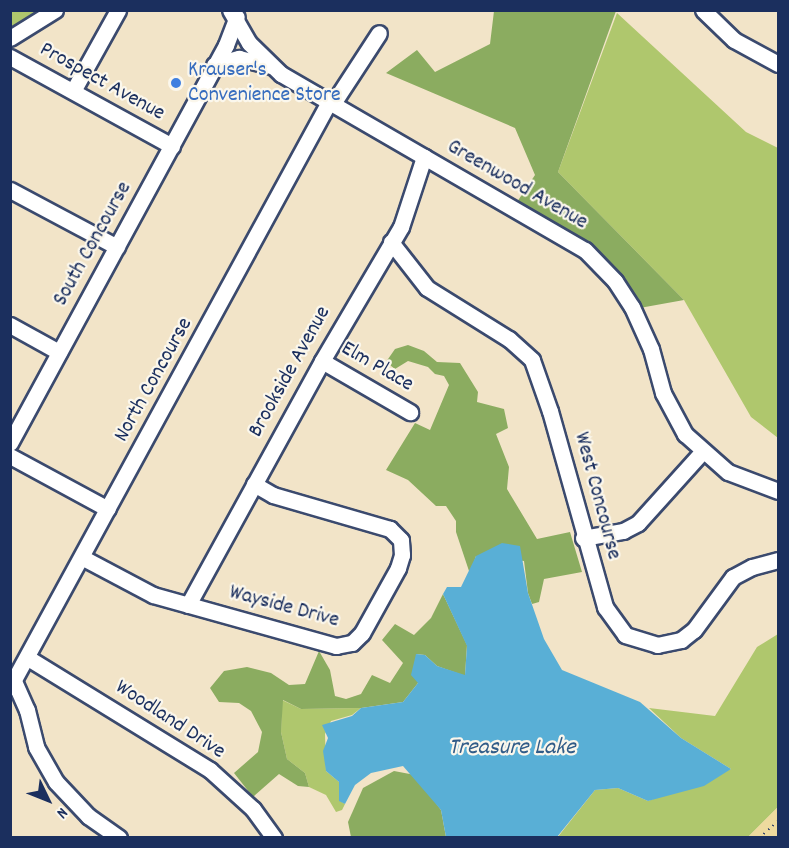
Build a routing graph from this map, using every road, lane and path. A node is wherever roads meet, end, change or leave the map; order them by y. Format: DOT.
graph roads {
  1 [pos="54,10"];
  2 [pos="118,10"];
  3 [pos="703,10"];
  4 [pos="235,15"];
  5 [pos="379,33"];
  6 [pos="10,38"];
  7 [pos="10,57"];
  8 [pos="778,64"];
  9 [pos="214,65"];
  10 [pos="270,66"];
  11 [pos="74,92"];
  12 [pos="332,101"];
  13 [pos="172,146"];
  14 [pos="424,158"];
  15 [pos="10,190"];
  16 [pos="391,243"];
  17 [pos="117,247"];
  18 [pos="10,326"];
  19 [pos="59,352"];
  20 [pos="321,361"];
  21 [pos="410,412"];
  22 [pos="10,443"];
  23 [pos="702,452"];
  24 [pos="10,456"];
  25 [pos="254,484"];
  26 [pos="778,491"];
  27 [pos="108,509"];
  28 [pos="583,538"];
  29 [pos="83,558"];
  30 [pos="778,560"];
  31 [pos="188,605"];
  32 [pos="28,658"];
  33 [pos="12,684"];
  34 [pos="778,821"];
  35 [pos="119,837"];
  36 [pos="274,837"];
  37 [pos="759,837"];
  1 -- 6 [label="street"];
  2 -- 11 [label="street"];
  3 -- 8 [label="street"];
  4 -- 9 [label="street, South Concourse"];
  4 -- 10 [label="street, Greenwood Avenue"];
  5 -- 12 [label="street, North Concourse"];
  7 -- 11 [label="street, Prospect Avenue"];
  9 -- 10 [label="street, Greenwood Avenue"];
  9 -- 13 [label="street, South Concourse"];
  10 -- 12 [label="street, Greenwood Avenue"];
  11 -- 13 [label="street, Prospect Avenue"];
  12 -- 14 [label="street, Greenwood Avenue"];
  12 -- 27 [label="street, North Concourse"];
  13 -- 17 [label="street, South Concourse"];
  14 -- 16 [label="street, Brookside Avenue"];
  14 -- 23 [label="street, Greenwood Avenue"];
  15 -- 17 [label="street"];
  16 -- 20 [label="street, Brookside Avenue"];
  16 -- 28 [label="street, West Concourse"];
  17 -- 19 [label="street, South Concourse"];
  18 -- 19 [label="street"];
  19 -- 22 [label="street, South Concourse"];
  20 -- 21 [label="street, Elm Place"];
  20 -- 25 [label="street, Brookside Avenue"];
  23 -- 26 [label="street, Greenwood Avenue"];
  23 -- 28 [label="street"];
  24 -- 27 [label="street"];
  25 -- 31 [label="street, Brookside Avenue"];
  25 -- 31 [label="street, Wayside Drive"];
  27 -- 29 [label="street, North Concourse"];
  28 -- 30 [label="street, West Concourse"];
  29 -- 31 [label="street, Wayside Drive"];
  29 -- 32 [label="street, North Concourse"];
  32 -- 33 [label="street, North Concourse"];
  32 -- 36 [label="street, Woodland Drive"];
  33 -- 35 [label="street"];
  34 -- 37 [label="path"];
}
